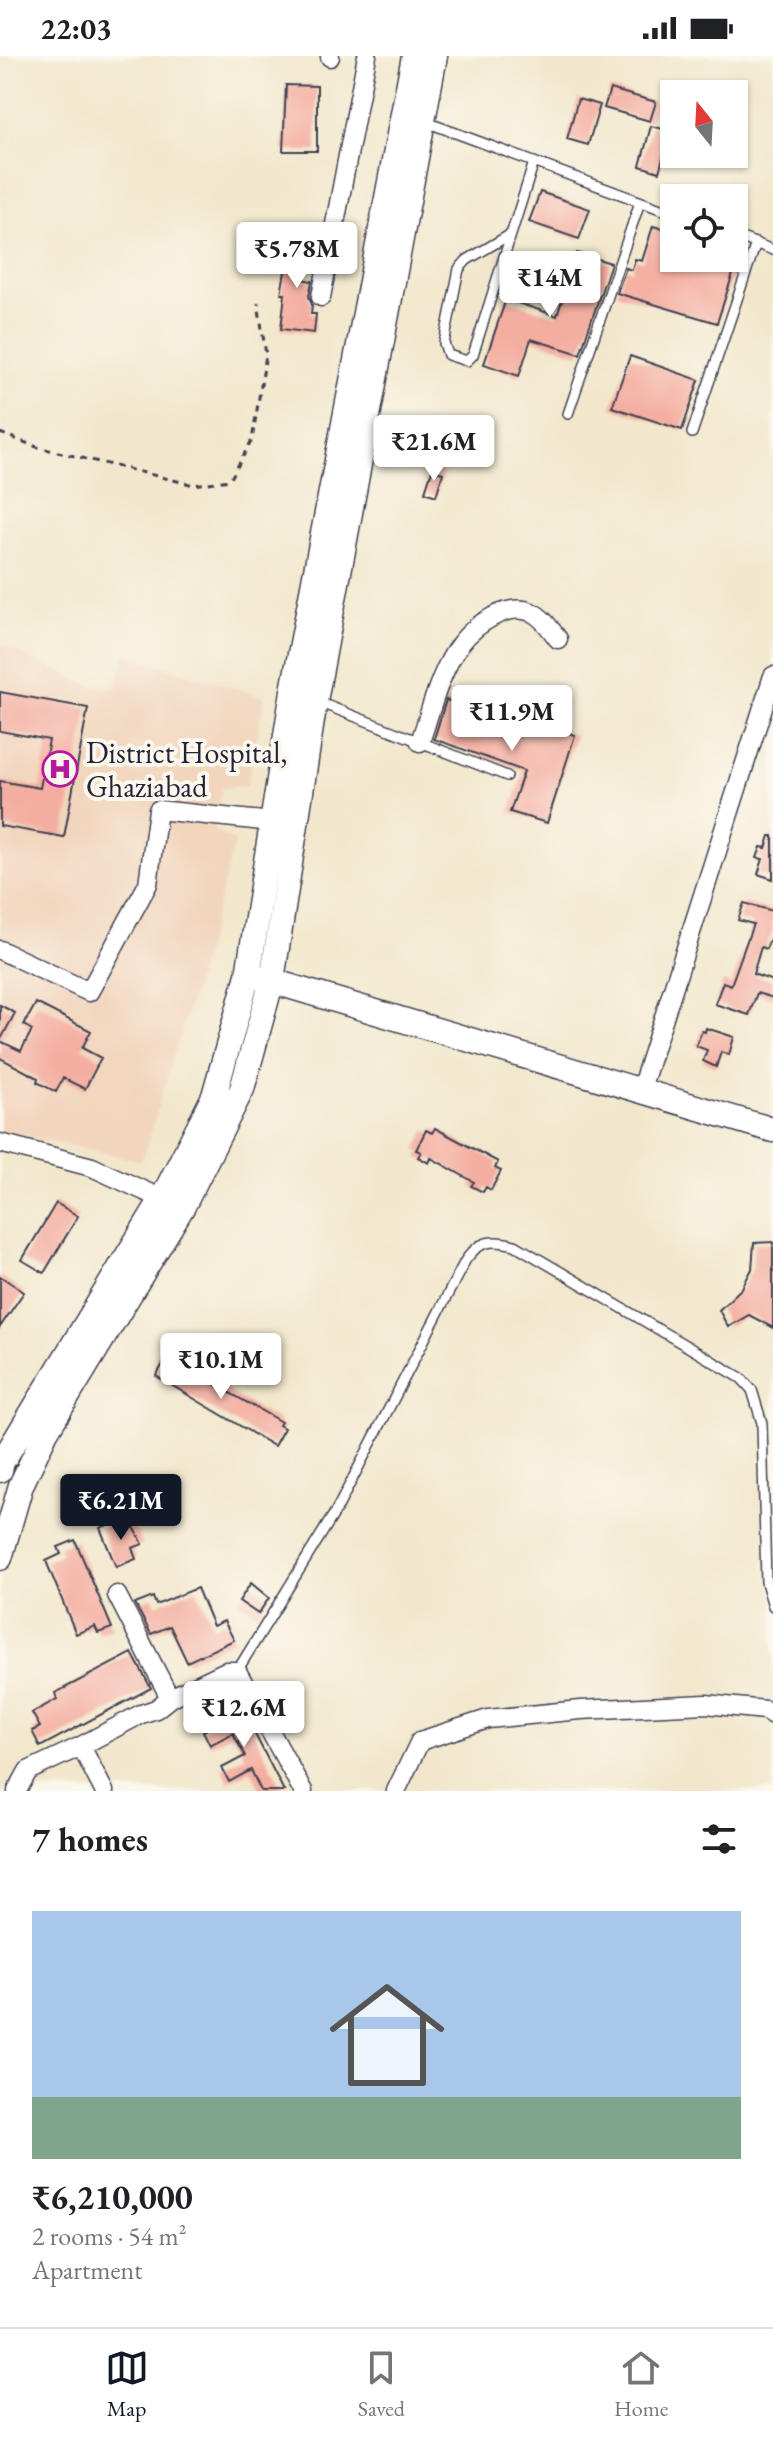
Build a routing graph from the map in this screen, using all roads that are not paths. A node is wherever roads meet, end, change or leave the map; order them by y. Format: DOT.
graph roads {
  1 [pos="367,56"];
  2 [pos="414,56"];
  3 [pos="435,56"];
  4 [pos="412,117"];
  5 [pos="534,162"];
  6 [pos="640,202"];
  7 [pos="660,209"];
  8 [pos="511,234"];
  9 [pos="748,240"];
  10 [pos="756,243"];
  11 [pos="773,250"];
  12 [pos="321,297"];
  13 [pos="568,414"];
  14 [pos="692,433"];
  15 [pos="558,639"];
  16 [pos="773,676"];
  17 [pos="304,696"];
  18 [pos="420,742"];
  19 [pos="507,776"];
  20 [pos="272,822"];
  21 [pos="0,950"];
  22 [pos="260,978"];
  23 [pos="640,1092"];
  24 [pos="773,1130"];
  25 [pos="0,1143"];
  26 [pos="171,1205"];
  27 [pos="0,1470"];
  28 [pos="0,1558"];
  29 [pos="117,1595"];
  30 [pos="773,1606"];
  31 [pos="237,1671"];
  32 [pos="170,1698"];
  33 [pos="773,1715"];
  34 [pos="81,1746"];
  35 [pos="17,1791"];
  36 [pos="104,1791"];
  37 [pos="303,1791"];
  38 [pos="396,1791"];
  1 -- 12 [label="street"];
  2 -- 4 [label="street"];
  3 -- 4 [label="street"];
  4 -- 5 [label="lane"];
  4 -- 17 [label="street"];
  5 -- 6 [label="lane"];
  5 -- 8 [label="lane"];
  6 -- 7 [label="lane"];
  6 -- 13 [label="lane"];
  8 -- 8 [label="lane"];
  9 -- 10 [label="lane"];
  10 -- 11 [label="lane"];
  10 -- 14 [label="lane"];
  15 -- 18 [label="street"];
  16 -- 23 [label="street"];
  17 -- 18 [label="lane"];
  17 -- 20 [label="street"];
  17 -- 22 [label="street"];
  18 -- 19 [label="lane"];
  20 -- 21 [label="street"];
  20 -- 22 [label="street"];
  22 -- 23 [label="street"];
  22 -- 26 [label="street"];
  23 -- 24 [label="street"];
  25 -- 26 [label="street"];
  26 -- 27 [label="street"];
  26 -- 28 [label="street"];
  29 -- 32 [label="street"];
  30 -- 31 [label="lane"];
  31 -- 32 [label="street"];
  31 -- 37 [label="street"];
  32 -- 34 [label="street"];
  33 -- 38 [label="street"];
  34 -- 35 [label="street"];
  34 -- 36 [label="street"];
}
